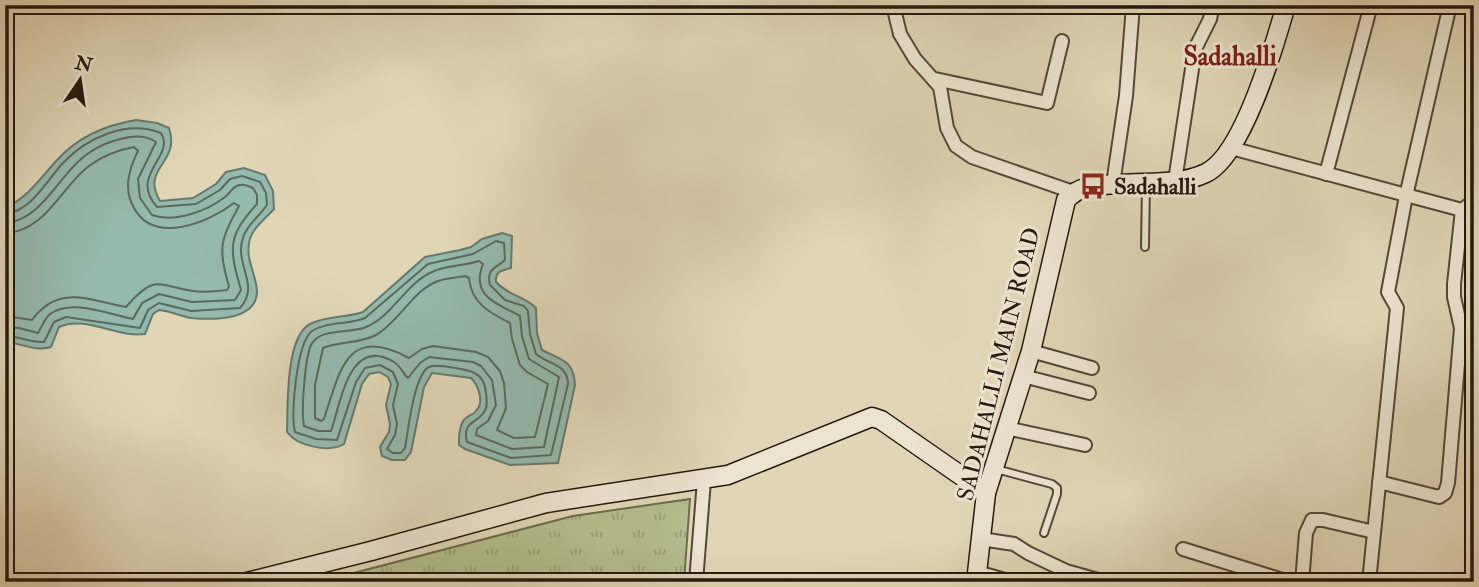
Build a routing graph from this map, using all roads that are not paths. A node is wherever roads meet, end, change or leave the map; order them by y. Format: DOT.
graph roads {
  1 [pos="894,5"];
  2 [pos="1133,5"];
  3 [pos="1213,5"];
  4 [pos="1286,5"];
  5 [pos="1371,5"];
  6 [pos="1450,5"];
  7 [pos="1062,41"];
  8 [pos="935,79"];
  9 [pos="1231,148"];
  10 [pos="1326,174"];
  11 [pos="1175,180"];
  12 [pos="1146,182"];
  13 [pos="1114,184"];
  14 [pos="1073,192"];
  15 [pos="1474,192"];
  16 [pos="1406,196"];
  17 [pos="1462,210"];
  18 [pos="1146,247"];
  19 [pos="1467,329"];
  20 [pos="1031,351"];
  21 [pos="1092,368"];
  22 [pos="1023,376"];
  23 [pos="1089,393"];
  24 [pos="1006,428"];
  25 [pos="1085,445"];
  26 [pos="994,468"];
  27 [pos="704,480"];
  28 [pos="1379,482"];
  29 [pos="986,493"];
  30 [pos="1374,532"];
  31 [pos="1044,533"];
  32 [pos="981,539"];
  33 [pos="1183,549"];
  34 [pos="976,577"];
  35 [pos="247,582"];
  36 [pos="696,582"];
  37 [pos="1012,582"];
  38 [pos="1105,582"];
  39 [pos="1289,582"];
  40 [pos="1302,582"];
  41 [pos="1369,582"];
  1 -- 8 [label="street"];
  2 -- 13 [label="street"];
  3 -- 11 [label="street"];
  4 -- 9 [label="street"];
  5 -- 10 [label="street"];
  6 -- 16 [label="street"];
  7 -- 8 [label="street"];
  8 -- 14 [label="street"];
  9 -- 10 [label="street"];
  9 -- 11 [label="street"];
  10 -- 16 [label="street"];
  11 -- 12 [label="street"];
  12 -- 13 [label="street"];
  12 -- 18 [label="lane"];
  13 -- 14 [label="street"];
  14 -- 20 [label="street, SADAHALLI MAIN ROAD"];
  15 -- 17 [label="street"];
  16 -- 17 [label="street"];
  16 -- 28 [label="street"];
  17 -- 19 [label="street"];
  19 -- 28 [label="street"];
  20 -- 21 [label="street"];
  20 -- 22 [label="street, SADAHALLI MAIN ROAD"];
  22 -- 23 [label="street"];
  22 -- 24 [label="street, SADAHALLI MAIN ROAD"];
  24 -- 25 [label="street"];
  24 -- 26 [label="street, SADAHALLI MAIN ROAD"];
  26 -- 29 [label="street, SADAHALLI MAIN ROAD"];
  26 -- 31 [label="lane"];
  27 -- 29 [label="street"];
  27 -- 35 [label="street"];
  27 -- 36 [label="street"];
  28 -- 30 [label="street"];
  29 -- 32 [label="street, SADAHALLI MAIN ROAD"];
  30 -- 40 [label="street"];
  30 -- 41 [label="street"];
  32 -- 34 [label="street, SADAHALLI MAIN ROAD"];
  32 -- 38 [label="street"];
  33 -- 39 [label="street"];
  34 -- 37 [label="street"];
}
